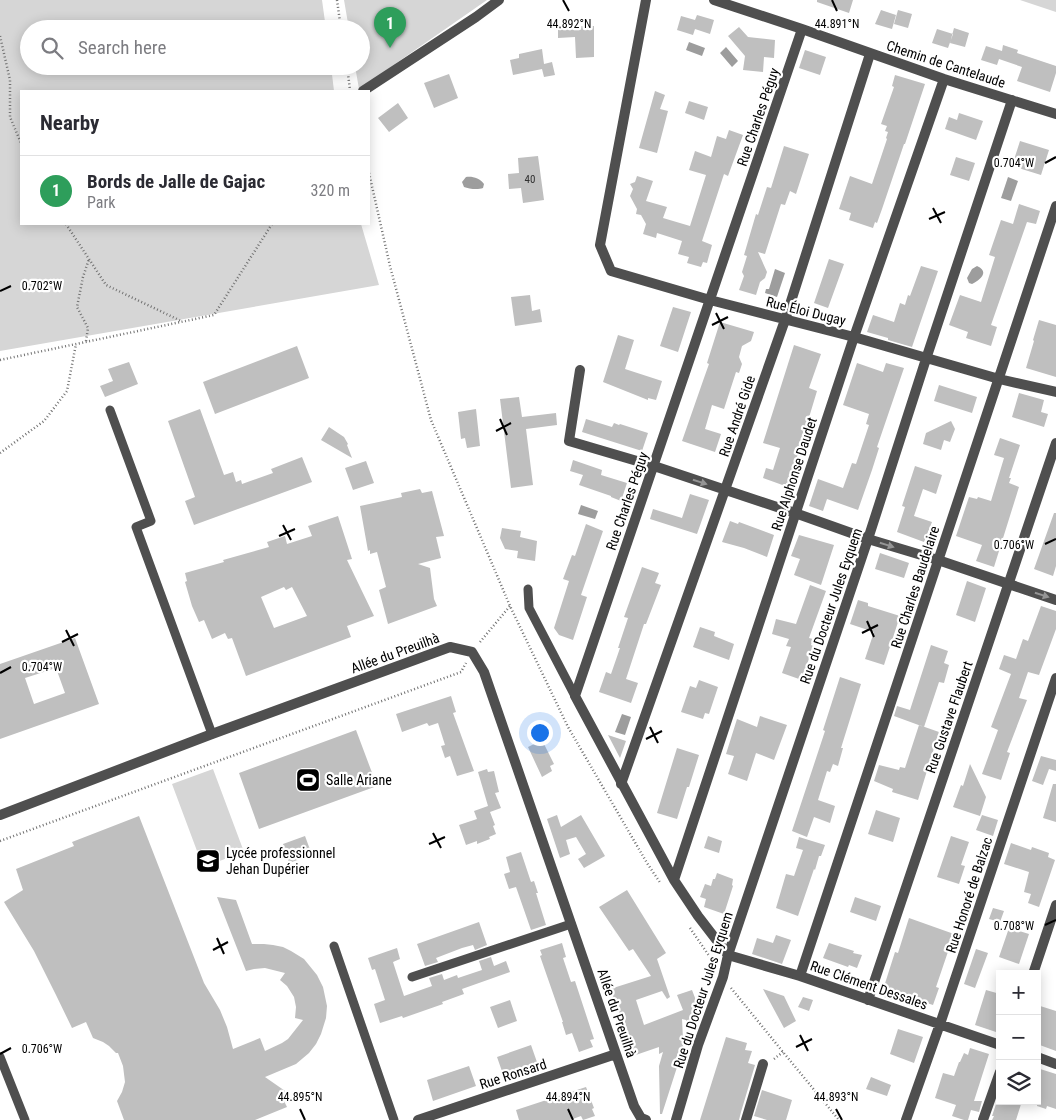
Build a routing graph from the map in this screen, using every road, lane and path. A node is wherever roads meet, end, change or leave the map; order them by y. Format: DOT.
graph roads {
  1 [pos="336,0"];
  2 [pos="499,0"];
  3 [pos="646,0"];
  4 [pos="714,0"];
  5 [pos="339,20"];
  6 [pos="802,29"];
  7 [pos="0,36"];
  8 [pos="870,54"];
  9 [pos="348,75"];
  10 [pos="944,79"];
  11 [pos="350,90"];
  12 [pos="365,90"];
  13 [pos="1012,100"];
  14 [pos="1056,114"];
  15 [pos="20,141"];
  16 [pos="370,177"];
  17 [pos="1056,206"];
  18 [pos="67,225"];
  19 [pos="271,225"];
  20 [pos="89,259"];
  21 [pos="710,300"];
  22 [pos="785,320"];
  23 [pos="181,322"];
  24 [pos="854,337"];
  25 [pos="86,342"];
  26 [pos="76,344"];
  27 [pos="926,359"];
  28 [pos="0,360"];
  29 [pos="580,370"];
  30 [pos="999,379"];
  31 [pos="1056,392"];
  32 [pos="110,410"];
  33 [pos="1056,443"];
  34 [pos="0,453"];
  35 [pos="654,466"];
  36 [pos="725,490"];
  37 [pos="795,514"];
  38 [pos="868,539"];
  39 [pos="938,560"];
  40 [pos="1009,584"];
  41 [pos="528,589"];
  42 [pos="1056,600"];
  43 [pos="472,652"];
  44 [pos="1056,678"];
  45 [pos="575,696"];
  46 [pos="212,734"];
  47 [pos="621,784"];
  48 [pos="0,815"];
  49 [pos="0,841"];
  50 [pos="674,880"];
  51 [pos="1056,905"];
  52 [pos="571,924"];
  53 [pos="334,946"];
  54 [pos="728,954"];
  55 [pos="1034,970"];
  56 [pos="800,976"];
  57 [pos="412,977"];
  58 [pos="868,1000"];
  59 [pos="940,1024"];
  60 [pos="996,1044"];
  61 [pos="616,1054"];
  62 [pos="0,1057"];
  63 [pos="1041,1058"];
  64 [pos="763,1064"];
  65 [pos="1056,1064"];
  66 [pos="996,1083"];
  67 [pos="24,1120"];
  68 [pos="394,1120"];
  69 [pos="418,1120"];
  70 [pos="646,1120"];
  71 [pos="676,1120"];
  72 [pos="746,1120"];
  73 [pos="906,1120"];
  74 [pos="983,1120"];
  1 -- 5 [label="path"];
  2 -- 12 [label="street"];
  3 -- 21 [label="street, Rue Éloi Dugay"];
  4 -- 6 [label="street, Chemin de Cantelaude"];
  6 -- 8 [label="street, Chemin de Cantelaude"];
  6 -- 21 [label="street, Rue Charles Péguy"];
  7 -- 15 [label="path"];
  8 -- 10 [label="street, Chemin de Cantelaude"];
  8 -- 22 [label="street, Rue André Gide"];
  9 -- 11 [label="path"];
  10 -- 13 [label="street, Chemin de Cantelaude"];
  10 -- 24 [label="street, Rue Alphonse Daudet"];
  13 -- 14 [label="street, Chemin de Cantelaude"];
  13 -- 27 [label="street, Rue du Docteur Jules Eyquem"];
  16 -- 43 [label="path"];
  17 -- 30 [label="street, Rue Charles Baudelaire"];
  18 -- 20 [label="path"];
  19 -- 23 [label="path"];
  20 -- 23 [label="path"];
  20 -- 25 [label="path"];
  21 -- 22 [label="street, Rue Éloi Dugay"];
  21 -- 35 [label="street, Rue Charles Péguy"];
  22 -- 24 [label="street, Rue Éloi Dugay"];
  22 -- 36 [label="street, Rue André Gide"];
  23 -- 25 [label="path"];
  24 -- 27 [label="street, Rue Éloi Dugay"];
  24 -- 37 [label="street, Rue Alphonse Daudet"];
  25 -- 26 [label="path"];
  26 -- 28 [label="path"];
  26 -- 34 [label="path"];
  27 -- 30 [label="street, Rue Éloi Dugay"];
  27 -- 38 [label="street, Rue du Docteur Jules Eyquem"];
  29 -- 35 [label="street"];
  30 -- 31 [label="street, Rue Éloi Dugay"];
  30 -- 39 [label="street, Rue Charles Baudelaire"];
  32 -- 46 [label="lane"];
  33 -- 40 [label="street, Rue Gustave Flaubert"];
  35 -- 36 [label="street, one-way"];
  35 -- 45 [label="street, Rue Charles Péguy"];
  36 -- 37 [label="street"];
  36 -- 47 [label="street, Rue André Gide"];
  37 -- 38 [label="street"];
  37 -- 50 [label="street, Rue Alphonse Daudet"];
  38 -- 39 [label="street, one-way"];
  38 -- 54 [label="street, Rue du Docteur Jules Eyquem"];
  39 -- 40 [label="street"];
  39 -- 56 [label="street, Rue Charles Baudelaire"];
  40 -- 42 [label="street, one-way"];
  40 -- 58 [label="street, Rue Gustave Flaubert"];
  41 -- 45 [label="lane"];
  43 -- 46 [label="street, Allée du Preuilhà"];
  43 -- 49 [label="path"];
  43 -- 52 [label="street, Allée du Preuilhà"];
  44 -- 59 [label="street, Rue Honoré de Balzac"];
  45 -- 47 [label="street"];
  46 -- 48 [label="street, Allée du Preuilhà"];
  47 -- 50 [label="street"];
  50 -- 54 [label="street"];
  51 -- 55 [label="street"];
  52 -- 57 [label="lane"];
  52 -- 61 [label="street, Allée du Preuilhà"];
  53 -- 68 [label="lane"];
  54 -- 56 [label="street, Rue Clément Dessales"];
  54 -- 71 [label="street, Rue du Docteur Jules Eyquem"];
  56 -- 58 [label="street, Rue Clément Dessales"];
  58 -- 59 [label="street, Rue Clément Dessales"];
  59 -- 60 [label="street, Rue Clément Dessales"];
  59 -- 73 [label="street, Rue Honoré de Balzac"];
  61 -- 69 [label="street, Rue Ronsard"];
  61 -- 70 [label="street, Allée du Preuilhà"];
  62 -- 67 [label="lane"];
  63 -- 65 [label="street"];
  64 -- 72 [label="street"];
  66 -- 74 [label="street"];
}
